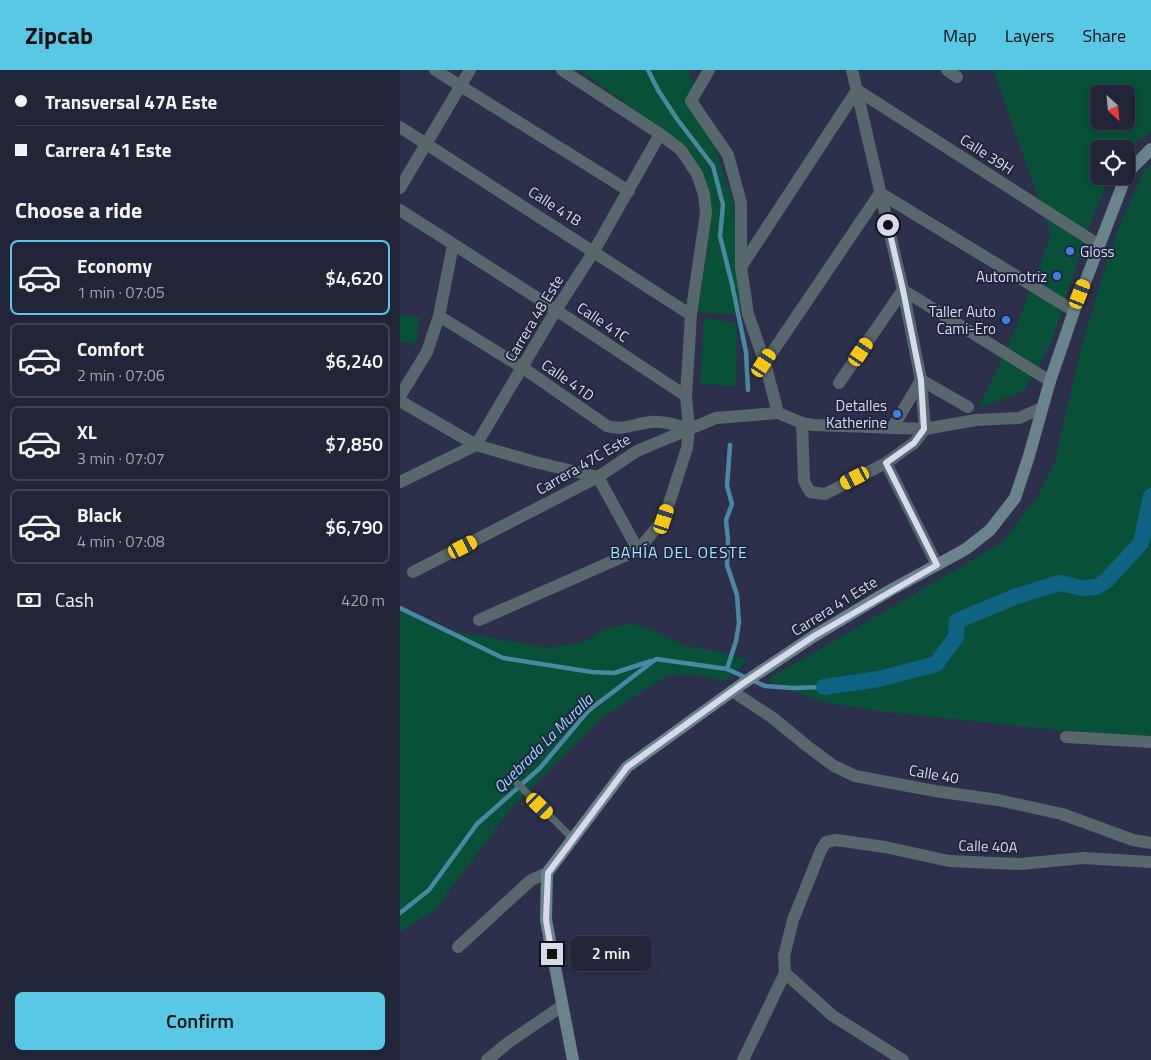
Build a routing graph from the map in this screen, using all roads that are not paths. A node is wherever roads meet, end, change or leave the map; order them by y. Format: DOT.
graph roads {
  1 [pos="436,70"];
  2 [pos="470,70"];
  3 [pos="562,70"];
  4 [pos="709,70"];
  5 [pos="852,70"];
  6 [pos="460,86"];
  7 [pos="857,90"];
  8 [pos="400,127"];
  9 [pos="660,134"];
  10 [pos="427,144"];
  11 [pos="1151,149"];
  12 [pos="1135,166"];
  13 [pos="1123,185"];
  14 [pos="400,188"];
  15 [pos="629,191"];
  16 [pos="880,193"];
  17 [pos="400,210"];
  18 [pos="453,245"];
  19 [pos="1098,245"];
  20 [pos="594,251"];
  21 [pos="741,267"];
  22 [pos="903,290"];
  23 [pos="556,310"];
  24 [pos="1074,311"];
  25 [pos="691,315"];
  26 [pos="439,316"];
  27 [pos="764,363"];
  28 [pos="523,368"];
  29 [pos="921,380"];
  30 [pos="1050,381"];
  31 [pos="839,384"];
  32 [pos="400,396"];
  33 [pos="686,396"];
  34 [pos="400,401"];
  35 [pos="968,406"];
  36 [pos="1042,408"];
  37 [pos="778,413"];
  38 [pos="802,423"];
  39 [pos="893,427"];
  40 [pos="689,429"];
  41 [pos="924,429"];
  42 [pos="476,445"];
  43 [pos="886,463"];
  44 [pos="598,478"];
  45 [pos="400,482"];
  46 [pos="638,550"];
  47 [pos="937,565"];
  48 [pos="413,572"];
  49 [pos="479,620"];
  50 [pos="737,688"];
  51 [pos="1066,737"];
  52 [pos="1151,742"];
  53 [pos="510,776"];
  54 [pos="573,839"];
  55 [pos="1151,843"];
  56 [pos="1151,862"];
  57 [pos="548,873"];
  58 [pos="458,947"];
  59 [pos="785,973"];
  60 [pos="562,1006"];
  61 [pos="487,1060"];
  62 [pos="573,1060"];
  63 [pos="742,1060"];
  64 [pos="903,1060"];
  1 -- 6 [label="street"];
  2 -- 6 [label="street"];
  3 -- 9 [label="street"];
  4 -- 21 [label="street"];
  5 -- 7 [label="street"];
  6 -- 10 [label="street"];
  6 -- 15 [label="street"];
  7 -- 16 [label="street"];
  7 -- 19 [label="street, Calle 39H"];
  7 -- 21 [label="street"];
  8 -- 10 [label="street, Calle 41B"];
  9 -- 15 [label="street, Carrera 48 Este"];
  9 -- 25 [label="street"];
  10 -- 14 [label="street"];
  10 -- 20 [label="street, Calle 41B"];
  11 -- 12 [label="street"];
  13 -- 19 [label="street, Carrera 41 Este"];
  15 -- 20 [label="street, Carrera 48 Este"];
  16 -- 22 [label="street"];
  16 -- 24 [label="street"];
  16 -- 27 [label="street"];
  17 -- 18 [label="street, Calle 41C"];
  18 -- 23 [label="street, Calle 41C"];
  18 -- 26 [label="street"];
  19 -- 24 [label="street, Carrera 41 Este"];
  20 -- 23 [label="street, Carrera 48 Este"];
  20 -- 25 [label="street, Calle 41B"];
  21 -- 27 [label="street"];
  22 -- 29 [label="street"];
  22 -- 30 [label="street"];
  22 -- 31 [label="street"];
  23 -- 28 [label="street, Carrera 48 Este"];
  23 -- 33 [label="street, Calle 41C"];
  24 -- 30 [label="street, Carrera 41 Este"];
  25 -- 33 [label="street"];
  26 -- 28 [label="street, Calle 41D"];
  26 -- 32 [label="street"];
  27 -- 37 [label="street"];
  28 -- 40 [label="street, Calle 41D"];
  28 -- 42 [label="street, Carrera 48 Este"];
  29 -- 35 [label="street"];
  29 -- 39 [label="street"];
  29 -- 41 [label="street"];
  30 -- 36 [label="street, Carrera 41 Este"];
  33 -- 40 [label="street"];
  34 -- 42 [label="street"];
  36 -- 41 [label="street"];
  36 -- 47 [label="street, Carrera 41 Este"];
  37 -- 38 [label="street"];
  37 -- 40 [label="street, Carrera 47C Este"];
  38 -- 39 [label="street"];
  38 -- 43 [label="street"];
  39 -- 41 [label="street"];
  40 -- 44 [label="street, Carrera 47C Este"];
  40 -- 46 [label="street"];
  41 -- 43 [label="street"];
  42 -- 44 [label="street"];
  42 -- 45 [label="street"];
  43 -- 47 [label="street"];
  44 -- 46 [label="street"];
  44 -- 48 [label="street, Carrera 47C Este"];
  46 -- 49 [label="street"];
  47 -- 50 [label="street, Carrera 41 Este"];
  50 -- 54 [label="street, Carrera 41 Este"];
  50 -- 55 [label="street, Calle 40"];
  51 -- 52 [label="street"];
  53 -- 54 [label="lane"];
  54 -- 57 [label="street, Carrera 41 Este"];
  56 -- 59 [label="street, Calle 40A"];
  57 -- 58 [label="street"];
  57 -- 60 [label="street"];
  59 -- 63 [label="street"];
  59 -- 64 [label="street"];
  60 -- 61 [label="street"];
  60 -- 62 [label="street"];
}
